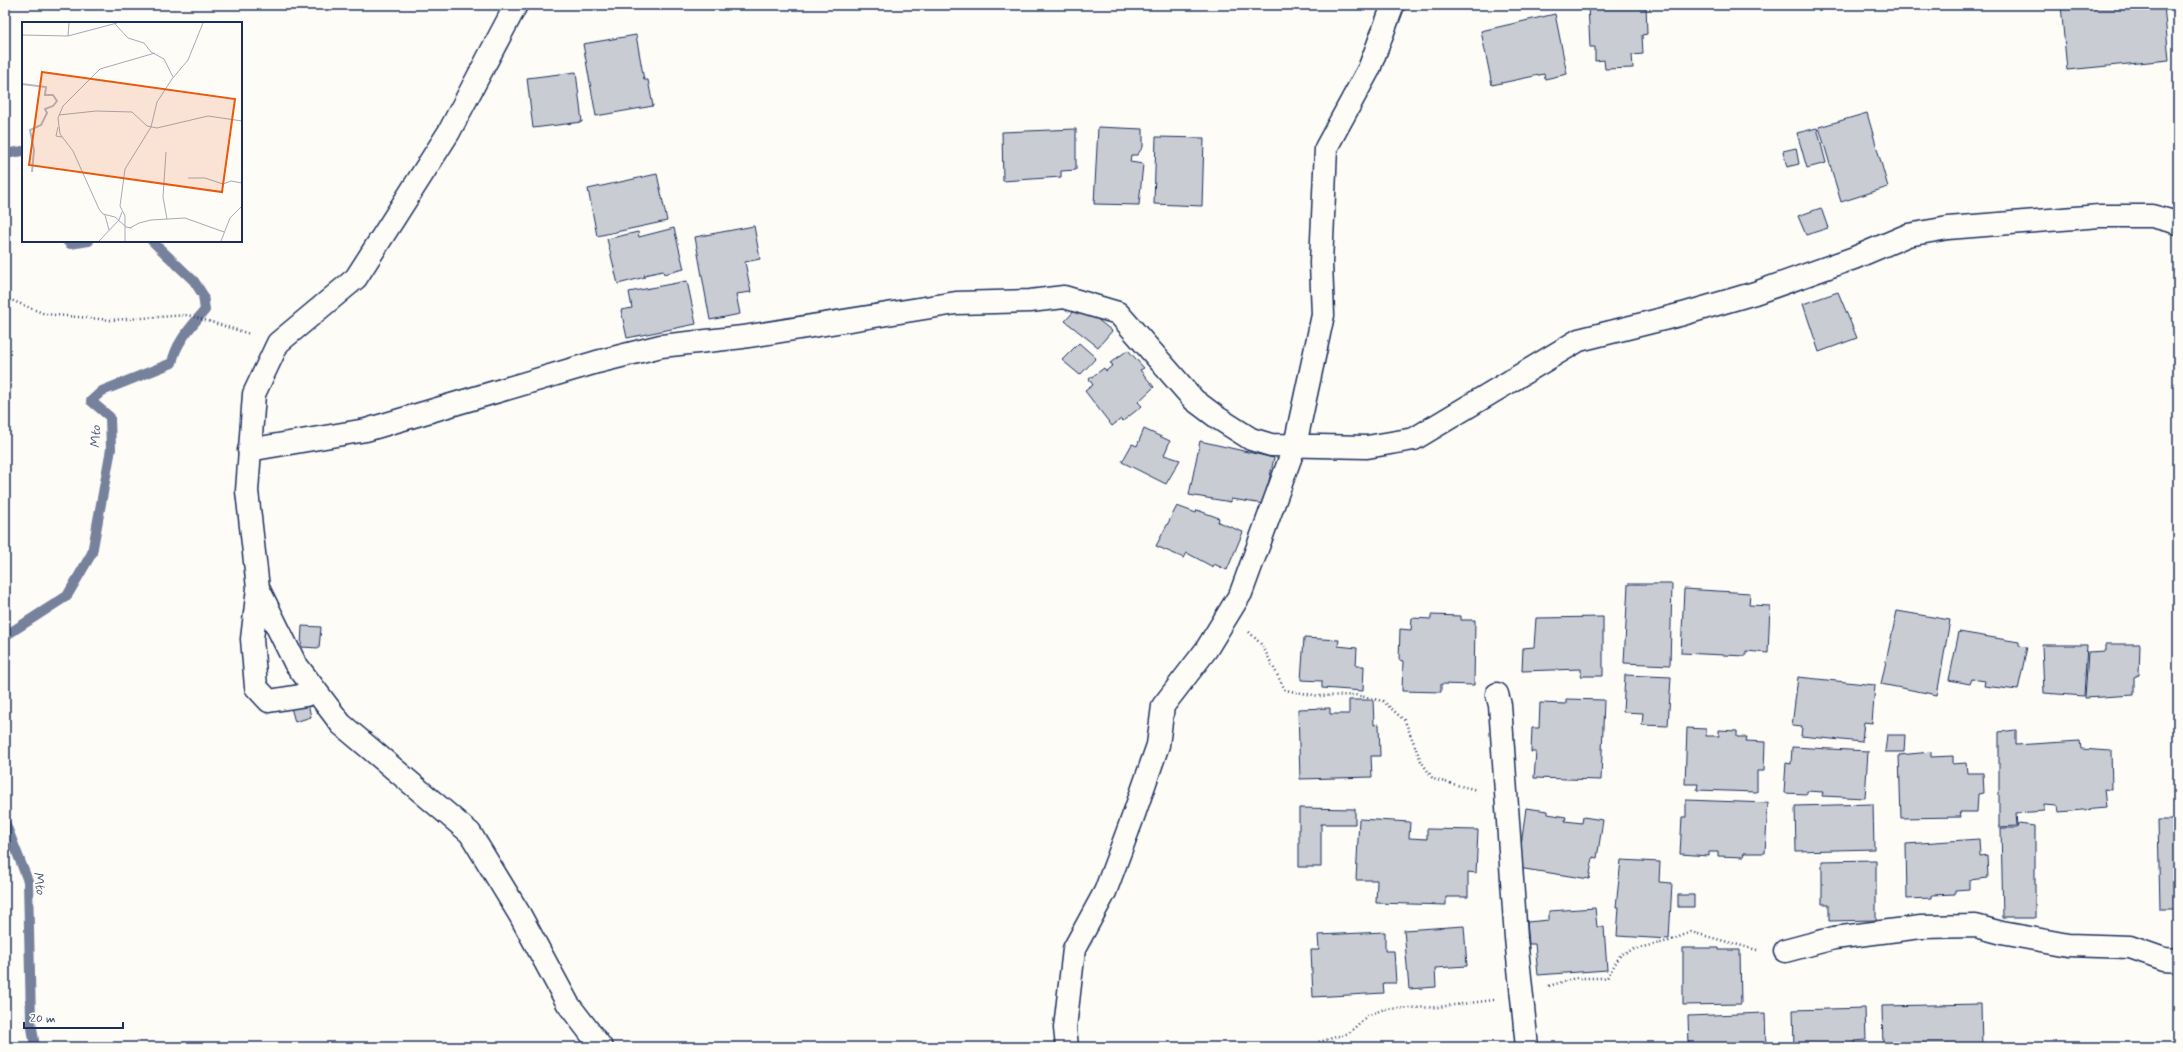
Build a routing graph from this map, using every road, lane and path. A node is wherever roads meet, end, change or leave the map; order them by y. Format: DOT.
graph roads {
  1 [pos="516,5"];
  2 [pos="1393,5"];
  3 [pos="2178,223"];
  4 [pos="5,299"];
  5 [pos="278,343"];
  6 [pos="1295,445"];
  7 [pos="250,450"];
  8 [pos="258,588"];
  9 [pos="1227,616"];
  10 [pos="315,690"];
  11 [pos="1497,694"];
  12 [pos="1507,799"];
  13 [pos="1785,951"];
  14 [pos="2178,960"];
  15 [pos="601,1047"];
  16 [pos="1067,1047"];
  17 [pos="1526,1047"];
  1 -- 5 [label="street"];
  2 -- 6 [label="street"];
  3 -- 6 [label="street"];
  4 -- 5 [label="path"];
  5 -- 7 [label="street"];
  6 -- 7 [label="street"];
  6 -- 9 [label="street"];
  7 -- 8 [label="street"];
  8 -- 10 [label="street"];
  8 -- 10 [label="street"];
  9 -- 12 [label="path"];
  9 -- 16 [label="street"];
  10 -- 15 [label="street"];
  11 -- 12 [label="street"];
  12 -- 17 [label="street"];
  13 -- 14 [label="street"];
}
